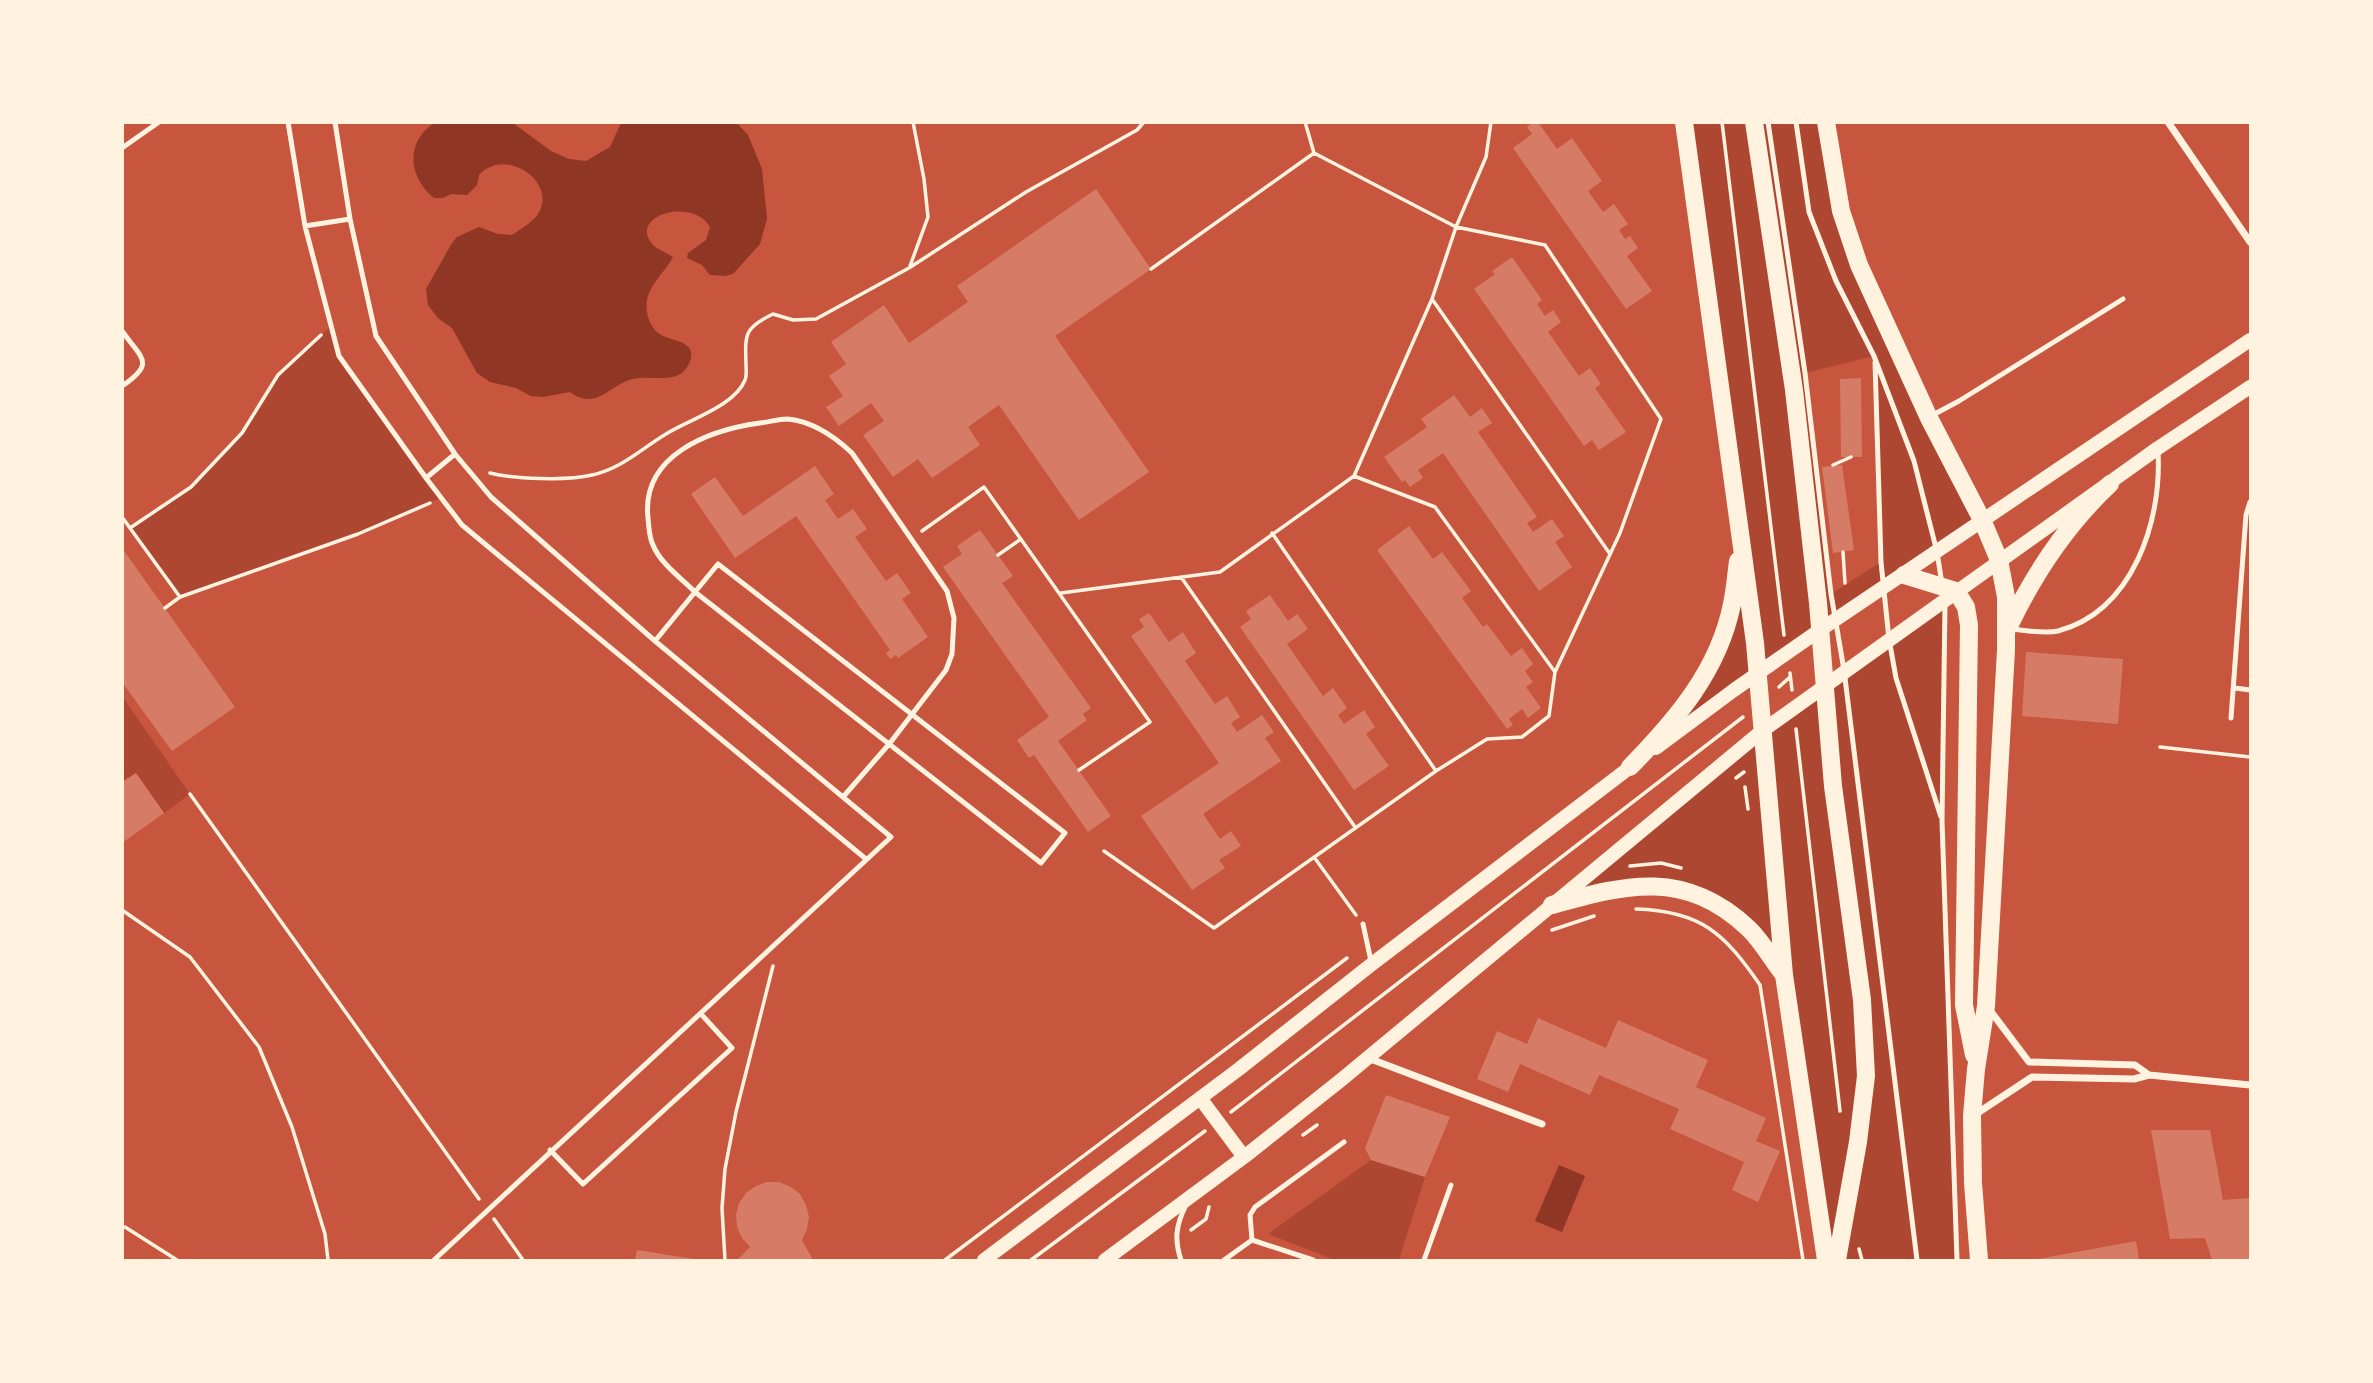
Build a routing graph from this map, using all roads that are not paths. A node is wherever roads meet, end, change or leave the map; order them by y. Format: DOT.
graph roads {
  1 [pos="159,122"];
  2 [pos="288,122"];
  3 [pos="335,122"];
  4 [pos="1684,122"];
  5 [pos="1754,122"];
  6 [pos="1768,122"];
  7 [pos="1796,122"];
  8 [pos="1826,122"];
  9 [pos="2168,122"];
  10 [pos="122,148"];
  11 [pos="350,219"];
  12 [pos="305,226"];
  13 [pos="2250,242"];
  14 [pos="2123,299"];
  15 [pos="122,331"];
  16 [pos="2250,340"];
  17 [pos="1874,356"];
  18 [pos="122,386"];
  19 [pos="2250,387"];
  20 [pos="1929,418"];
  21 [pos="2158,449"];
  22 [pos="455,454"];
  23 [pos="426,478"];
  24 [pos="2110,484"];
  25 [pos="1736,502"];
  26 [pos="2250,502"];
  27 [pos="1983,522"];
  28 [pos="1937,552"];
  29 [pos="1999,560"];
  30 [pos="1904,575"];
  31 [pos="1884,588"];
  32 [pos="695,592"];
  33 [pos="1948,593"];
  34 [pos="1828,626"];
  35 [pos="2007,629"];
  36 [pos="1889,639"];
  37 [pos="656,641"];
  38 [pos="1844,670"];
  39 [pos="1758,674"];
  40 [pos="1824,685"];
  41 [pos="2235,688"];
  42 [pos="2250,690"];
  43 [pos="912,713"];
  44 [pos="2231,718"];
  45 [pos="1762,731"];
  46 [pos="890,743"];
  47 [pos="1630,767"];
  48 [pos="843,797"];
  49 [pos="1942,821"];
  50 [pos="866,859"];
  51 [pos="1552,905"];
  52 [pos="1363,923"];
  53 [pos="1372,964"];
  54 [pos="1784,975"];
  55 [pos="1986,1006"];
  56 [pos="701,1014"];
  57 [pos="1368,1058"];
  58 [pos="1976,1069"];
  59 [pos="2149,1075"];
  60 [pos="2250,1085"];
  61 [pos="1200,1098"];
  62 [pos="1972,1116"];
  63 [pos="1542,1124"];
  64 [pos="1344,1142"];
  65 [pos="551,1150"];
  66 [pos="1244,1157"];
  67 [pos="1451,1185"];
  68 [pos="1191,1196"];
  69 [pos="1252,1240"];
  70 [pos="434,1261"];
  71 [pos="984,1261"];
  72 [pos="1105,1261"];
  73 [pos="1181,1261"];
  74 [pos="1224,1261"];
  75 [pos="1313,1261"];
  76 [pos="1424,1261"];
  77 [pos="1826,1261"];
  78 [pos="1837,1261"];
  79 [pos="1917,1261"];
  80 [pos="1957,1261"];
  81 [pos="1979,1261"];
  1 -- 10 [label="lane"];
  2 -- 12 [label="lane"];
  3 -- 11 [label="lane"];
  4 -- 25 [label="main road"];
  5 -- 34 [label="main road"];
  6 -- 34 [label="lane"];
  7 -- 17 [label="lane"];
  8 -- 20 [label="main road"];
  9 -- 13 [label="street"];
  11 -- 12 [label="lane"];
  11 -- 22 [label="lane"];
  12 -- 23 [label="lane"];
  14 -- 20 [label="lane"];
  15 -- 18 [label="lane"];
  16 -- 27 [label="main road"];
  17 -- 28 [label="lane"];
  17 -- 31 [label="lane"];
  19 -- 21 [label="main road"];
  20 -- 27 [label="main road"];
  21 -- 24 [label="main road"];
  21 -- 35 [label="lane"];
  22 -- 23 [label="lane"];
  22 -- 37 [label="lane"];
  23 -- 50 [label="lane"];
  24 -- 29 [label="main road"];
  24 -- 35 [label="main road"];
  25 -- 39 [label="main road"];
  25 -- 47 [label="main road"];
  26 -- 41 [label="lane"];
  27 -- 28 [label="main road"];
  27 -- 29 [label="main road"];
  28 -- 30 [label="main road"];
  28 -- 33 [label="lane"];
  29 -- 33 [label="main road"];
  29 -- 35 [label="main road"];
  30 -- 31 [label="main road"];
  30 -- 33 [label="main road"];
  31 -- 34 [label="main road"];
  31 -- 36 [label="lane"];
  32 -- 37 [label="lane"];
  32 -- 43 [label="lane"];
  32 -- 43 [label="lane"];
  32 -- 46 [label="lane"];
  33 -- 36 [label="main road"];
  33 -- 49 [label="lane"];
  33 -- 58 [label="main road"];
  34 -- 38 [label="lane"];
  34 -- 39 [label="main road"];
  34 -- 40 [label="main road"];
  35 -- 55 [label="main road"];
  36 -- 38 [label="main road"];
  36 -- 49 [label="lane"];
  37 -- 48 [label="lane"];
  38 -- 40 [label="main road"];
  38 -- 79 [label="lane"];
  39 -- 45 [label="main road"];
  39 -- 47 [label="main road"];
  40 -- 45 [label="main road"];
  40 -- 78 [label="main road"];
  41 -- 42 [label="lane"];
  41 -- 44 [label="lane"];
  43 -- 46 [label="lane"];
  43 -- 46 [label="lane"];
  45 -- 51 [label="main road"];
  45 -- 54 [label="main road"];
  46 -- 48 [label="lane"];
  47 -- 53 [label="main road"];
  48 -- 50 [label="lane"];
  49 -- 80 [label="lane"];
  50 -- 56 [label="lane"];
  51 -- 54 [label="main road"];
  51 -- 57 [label="main road"];
  52 -- 53 [label="lane"];
  53 -- 61 [label="main road"];
  54 -- 77 [label="main road"];
  55 -- 58 [label="main road"];
  55 -- 59 [label="street"];
  56 -- 65 [label="lane"];
  56 -- 65 [label="lane"];
  57 -- 63 [label="street"];
  57 -- 66 [label="main road"];
  58 -- 62 [label="main road"];
  59 -- 60 [label="street"];
  59 -- 62 [label="street"];
  61 -- 66 [label="main road"];
  61 -- 71 [label="main road"];
  62 -- 81 [label="main road"];
  64 -- 69 [label="lane"];
  65 -- 70 [label="lane"];
  66 -- 68 [label="main road"];
  67 -- 76 [label="lane"];
  68 -- 72 [label="main road"];
  68 -- 73 [label="lane"];
  69 -- 74 [label="lane"];
  69 -- 75 [label="lane"];
}
